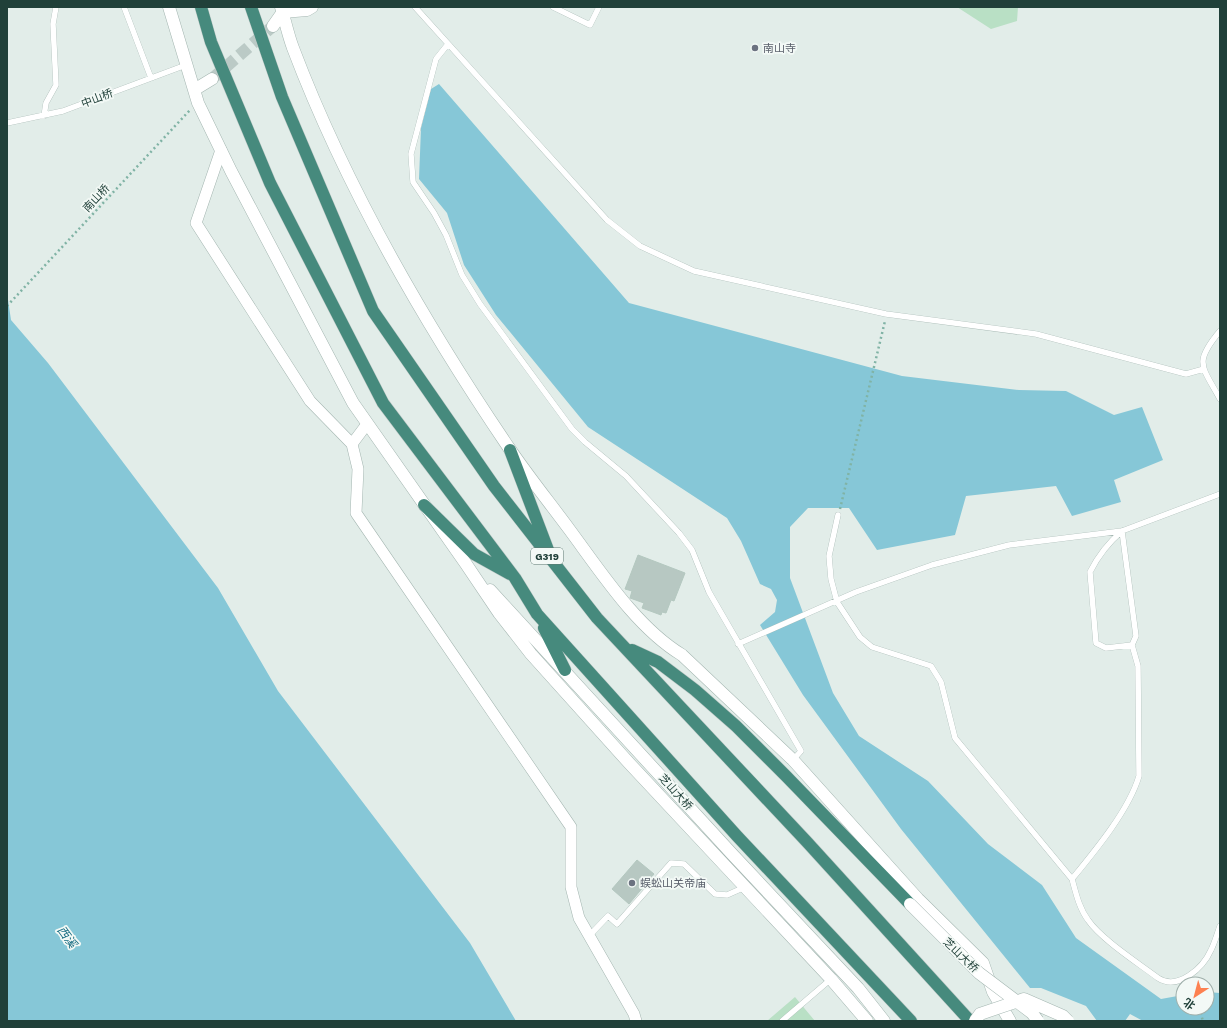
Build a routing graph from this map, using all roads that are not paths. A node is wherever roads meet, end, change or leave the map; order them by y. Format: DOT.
graph roads {
  1 [pos="56,7"];
  2 [pos="124,7"];
  3 [pos="169,7"];
  4 [pos="201,7"];
  5 [pos="251,7"];
  6 [pos="312,7"];
  7 [pos="415,7"];
  8 [pos="554,7"];
  9 [pos="599,7"];
  10 [pos="283,9"];
  11 [pos="273,26"];
  12 [pos="448,44"];
  13 [pos="186,65"];
  14 [pos="151,78"];
  15 [pos="212,79"];
  16 [pos="194,90"];
  17 [pos="44,116"];
  18 [pos="7,123"];
  19 [pos="221,150"];
  20 [pos="1220,331"];
  21 [pos="1204,369"];
  22 [pos="1220,399"];
  23 [pos="367,424"];
  24 [pos="352,444"];
  25 [pos="510,450"];
  26 [pos="1220,494"];
  27 [pos="424,505"];
  28 [pos="838,515"];
  29 [pos="1122,531"];
  30 [pos="552,562"];
  31 [pos="466,564"];
  32 [pos="516,578"];
  33 [pos="838,602"];
  34 [pos="537,614"];
  35 [pos="738,644"];
  36 [pos="1132,645"];
  37 [pos="626,648"];
  38 [pos="565,670"];
  39 [pos="793,760"];
  40 [pos="1072,880"];
  41 [pos="745,887"];
  42 [pos="910,904"];
  43 [pos="1220,926"];
  44 [pos="589,936"];
  45 [pos="831,979"];
  46 [pos="785,1020"];
  47 [pos="636,1021"];
  48 [pos="867,1021"];
  49 [pos="884,1021"];
  50 [pos="911,1021"];
  51 [pos="970,1021"];
  52 [pos="975,1021"];
  53 [pos="1010,1021"];
  54 [pos="1038,1021"];
  55 [pos="1068,1021"];
  1 -- 17 [label="lane"];
  2 -- 14 [label="lane"];
  3 -- 13 [label="street"];
  4 -- 32 [label="highway"];
  5 -- 30 [label="highway, G319"];
  6 -- 10 [label="street"];
  7 -- 12 [label="lane"];
  8 -- 9 [label="lane"];
  10 -- 11 [label="street"];
  10 -- 25 [label="street"];
  12 -- 21 [label="lane"];
  12 -- 35 [label="lane"];
  13 -- 14 [label="lane, 中山桥"];
  13 -- 16 [label="street"];
  14 -- 17 [label="lane, 中山桥"];
  15 -- 16 [label="street"];
  16 -- 19 [label="street"];
  17 -- 18 [label="lane, 中山桥"];
  19 -- 23 [label="street"];
  19 -- 24 [label="street"];
  20 -- 21 [label="lane"];
  21 -- 22 [label="lane"];
  23 -- 24 [label="street"];
  23 -- 27 [label="street"];
  24 -- 44 [label="street"];
  25 -- 30 [label="highway"];
  25 -- 39 [label="street"];
  26 -- 29 [label="lane"];
  27 -- 31 [label="street"];
  27 -- 32 [label="highway"];
  28 -- 33 [label="lane"];
  29 -- 33 [label="lane"];
  29 -- 36 [label="lane"];
  29 -- 36 [label="lane"];
  30 -- 37 [label="highway, G319"];
  31 -- 38 [label="street, 芝山大桥"];
  31 -- 41 [label="street"];
  32 -- 34 [label="highway"];
  33 -- 35 [label="lane"];
  33 -- 40 [label="lane"];
  34 -- 38 [label="highway"];
  34 -- 50 [label="highway"];
  35 -- 39 [label="lane"];
  36 -- 40 [label="lane"];
  37 -- 42 [label="highway"];
  37 -- 51 [label="highway, G319"];
  38 -- 49 [label="street, 芝山大桥"];
  39 -- 53 [label="street"];
  40 -- 43 [label="lane"];
  41 -- 44 [label="lane"];
  41 -- 45 [label="street"];
  42 -- 54 [label="street, 芝山大桥, bridge"];
  44 -- 47 [label="street"];
  45 -- 46 [label="lane"];
  45 -- 48 [label="street"];
  52 -- 55 [label="street, bridge"];
}
